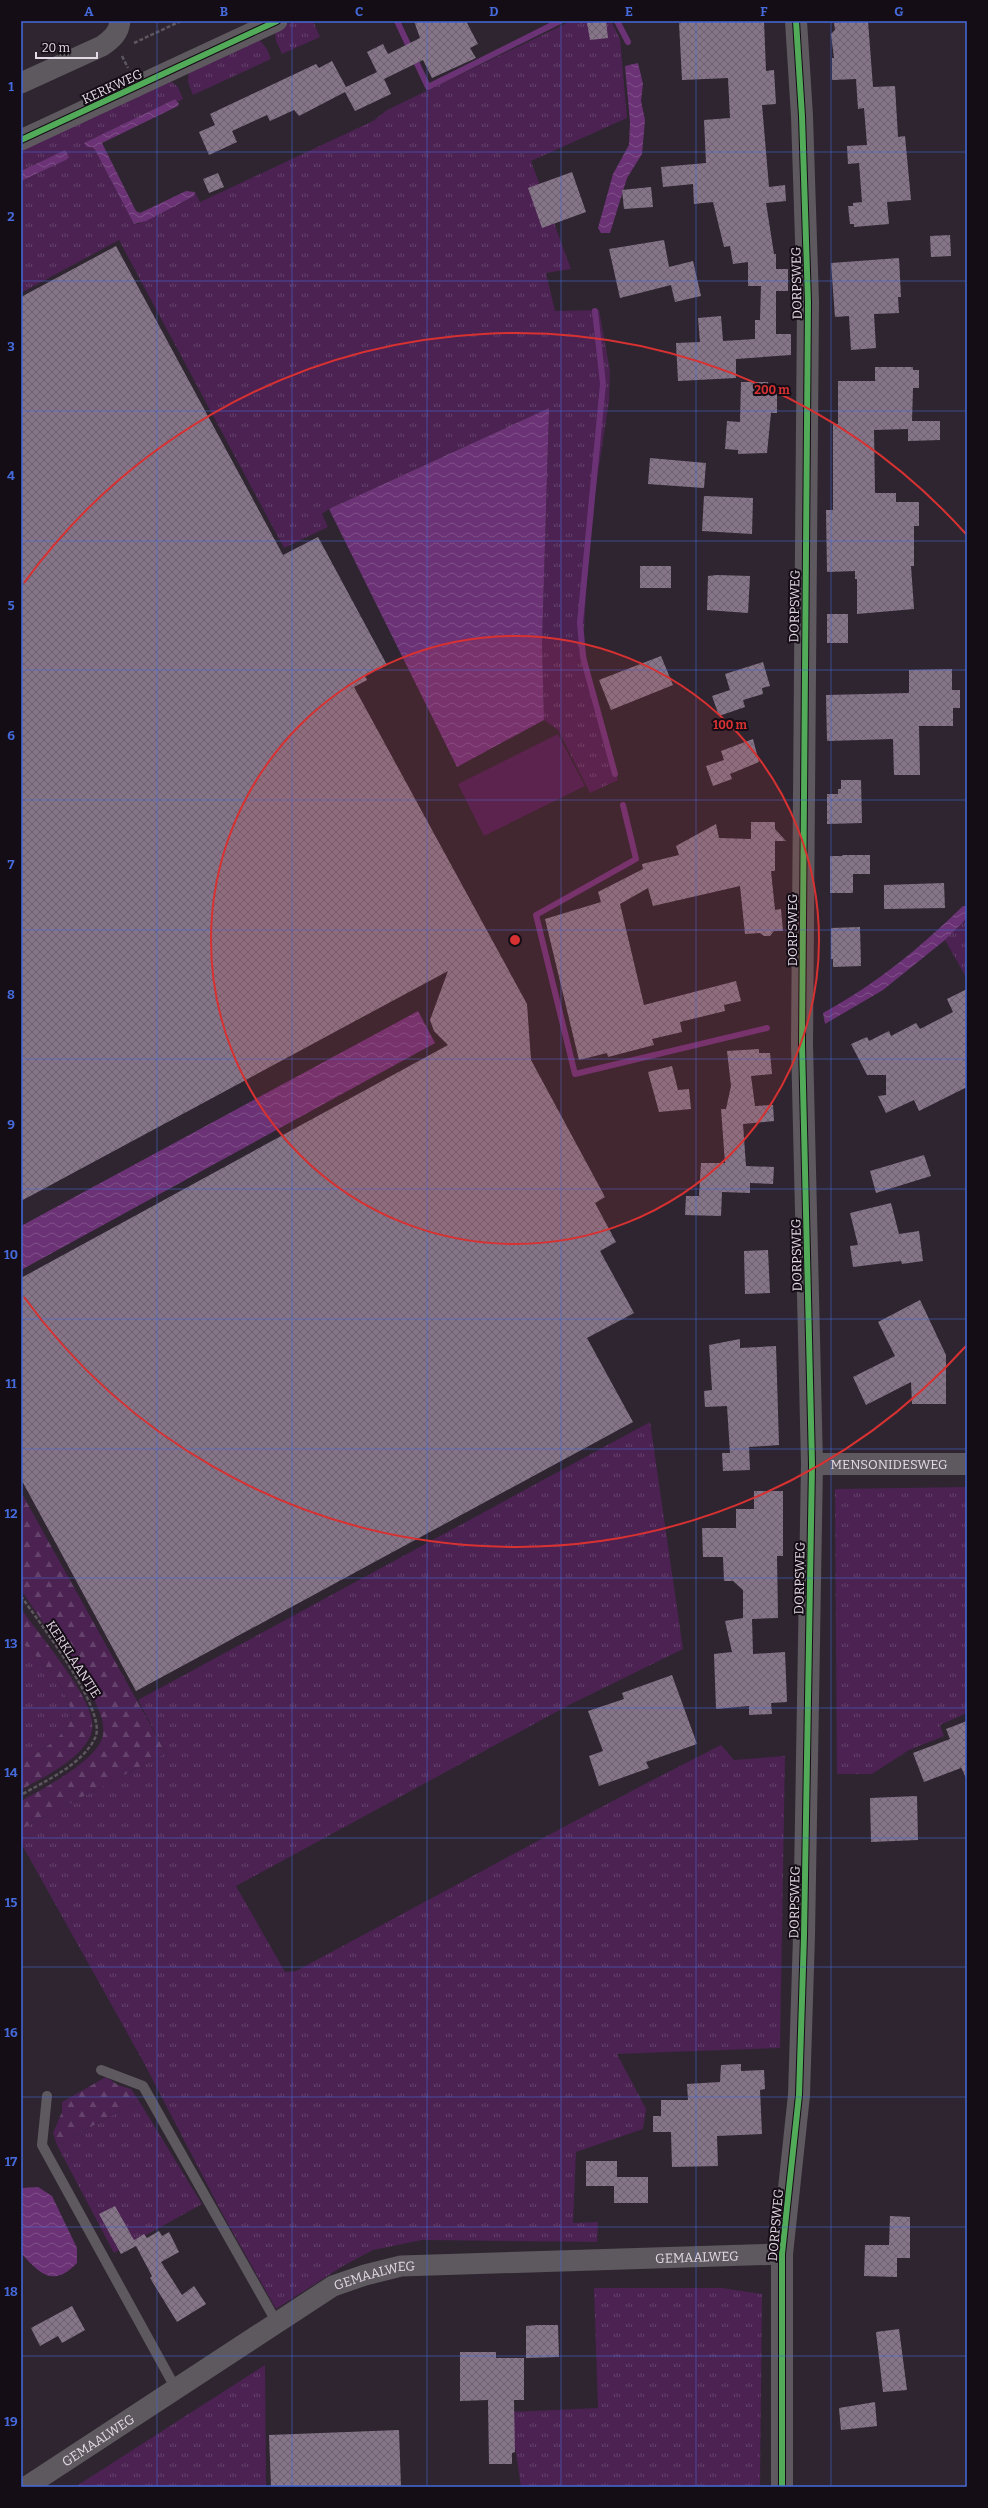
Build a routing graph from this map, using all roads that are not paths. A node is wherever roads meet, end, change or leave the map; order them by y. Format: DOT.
graph roads {
  1 [pos="277,21"];
  2 [pos="796,21"];
  3 [pos="118,36"];
  4 [pos="21,84"];
  5 [pos="21,140"];
  6 [pos="812,1464"];
  7 [pos="967,1464"];
  8 [pos="101,2070"];
  9 [pos="47,2096"];
  10 [pos="782,2254"];
  11 [pos="277,2323"];
  12 [pos="176,2389"];
  13 [pos="26,2487"];
  14 [pos="782,2487"];
  1 -- 5 [label="street, KERKWEG"];
  2 -- 6 [label="street, DORPSWEG"];
  3 -- 4 [label="street"];
  6 -- 7 [label="street, MENSONIDESWEG"];
  6 -- 10 [label="street, DORPSWEG"];
  8 -- 11 [label="lane"];
  9 -- 12 [label="lane"];
  10 -- 11 [label="street, GEMAALWEG"];
  10 -- 14 [label="street, DORPSWEG"];
  11 -- 12 [label="street, GEMAALWEG"];
  12 -- 13 [label="street, GEMAALWEG"];
}
